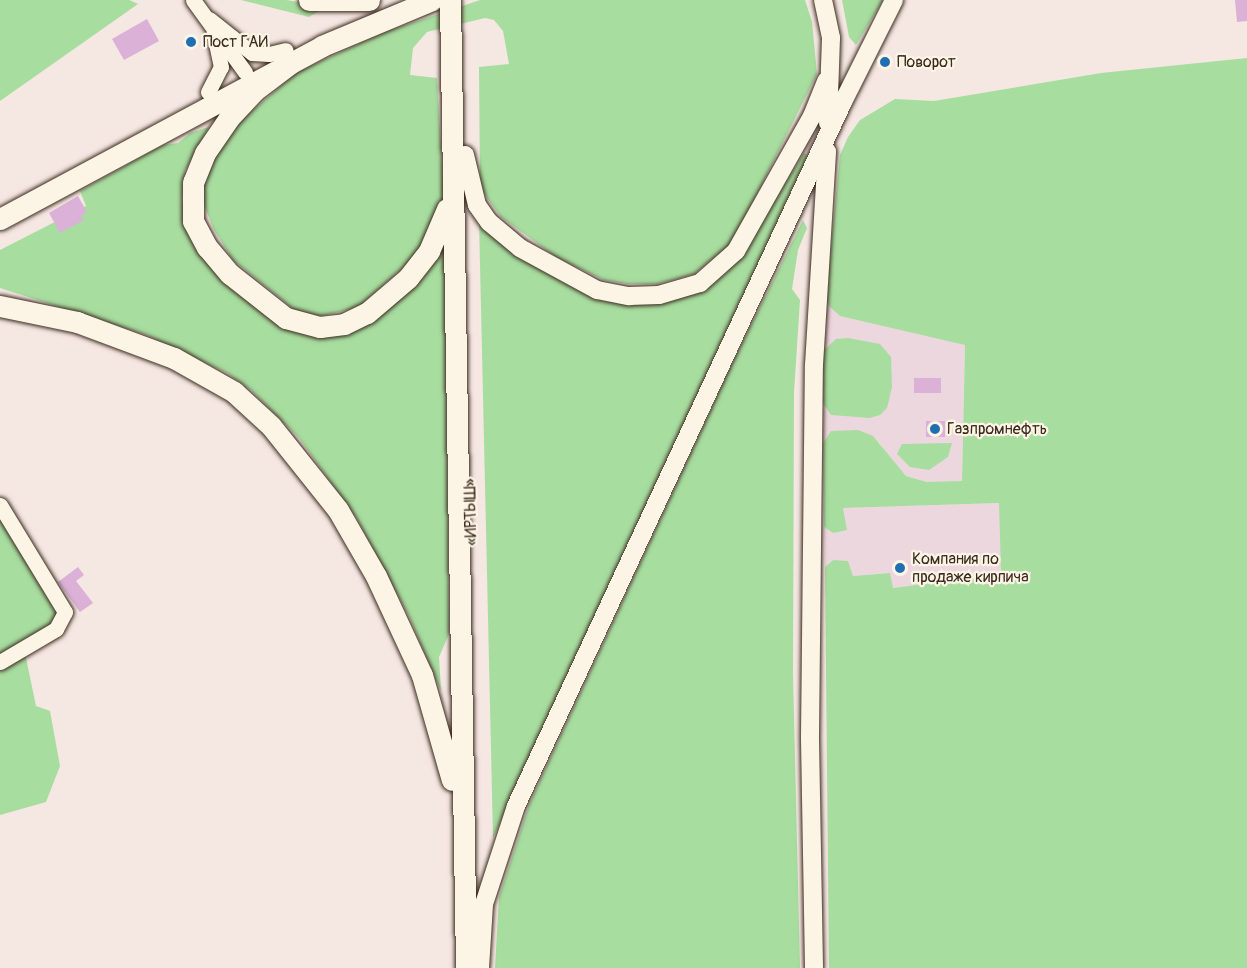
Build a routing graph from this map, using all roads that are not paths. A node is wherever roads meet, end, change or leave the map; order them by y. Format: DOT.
graph roads {
  1 [pos="193,0"];
  2 [pos="309,0"];
  3 [pos="369,0"];
  4 [pos="395,0"];
  5 [pos="432,0"];
  6 [pos="450,0"];
  7 [pos="463,0"];
  8 [pos="822,0"];
  9 [pos="894,0"];
  10 [pos="209,19"];
  11 [pos="289,56"];
  12 [pos="457,57"];
  13 [pos="831,62"];
  14 [pos="248,77"];
  15 [pos="208,92"];
  16 [pos="828,135"];
  17 [pos="459,162"];
  18 [pos="0,210"];
  19 [pos="0,219"];
  20 [pos="0,306"];
  21 [pos="1,508"];
  22 [pos="0,662"];
  23 [pos="460,968"];
  24 [pos="466,968"];
  25 [pos="476,968"];
  26 [pos="480,968"];
  27 [pos="814,968"];
  1 -- 10 [label="street"];
  2 -- 3 [label="highway"];
  4 -- 11 [label="highway"];
  5 -- 11 [label="highway"];
  6 -- 12 [label="highway"];
  7 -- 12 [label="highway"];
  8 -- 13 [label="main road"];
  9 -- 16 [label="main road"];
  10 -- 11 [label="street"];
  10 -- 14 [label="street"];
  10 -- 15 [label="street"];
  11 -- 14 [label="highway"];
  11 -- 17 [label="highway"];
  12 -- 17 [label="highway, «ИРТЫШ»"];
  13 -- 16 [label="main road"];
  13 -- 17 [label="main road"];
  14 -- 15 [label="highway"];
  14 -- 19 [label="highway"];
  15 -- 18 [label="highway"];
  16 -- 26 [label="main road"];
  16 -- 27 [label="main road"];
  17 -- 24 [label="highway, «ИРТЫШ»"];
  17 -- 25 [label="highway, «ИРТЫШ»"];
  20 -- 23 [label="highway"];
  21 -- 22 [label="street"];
}
